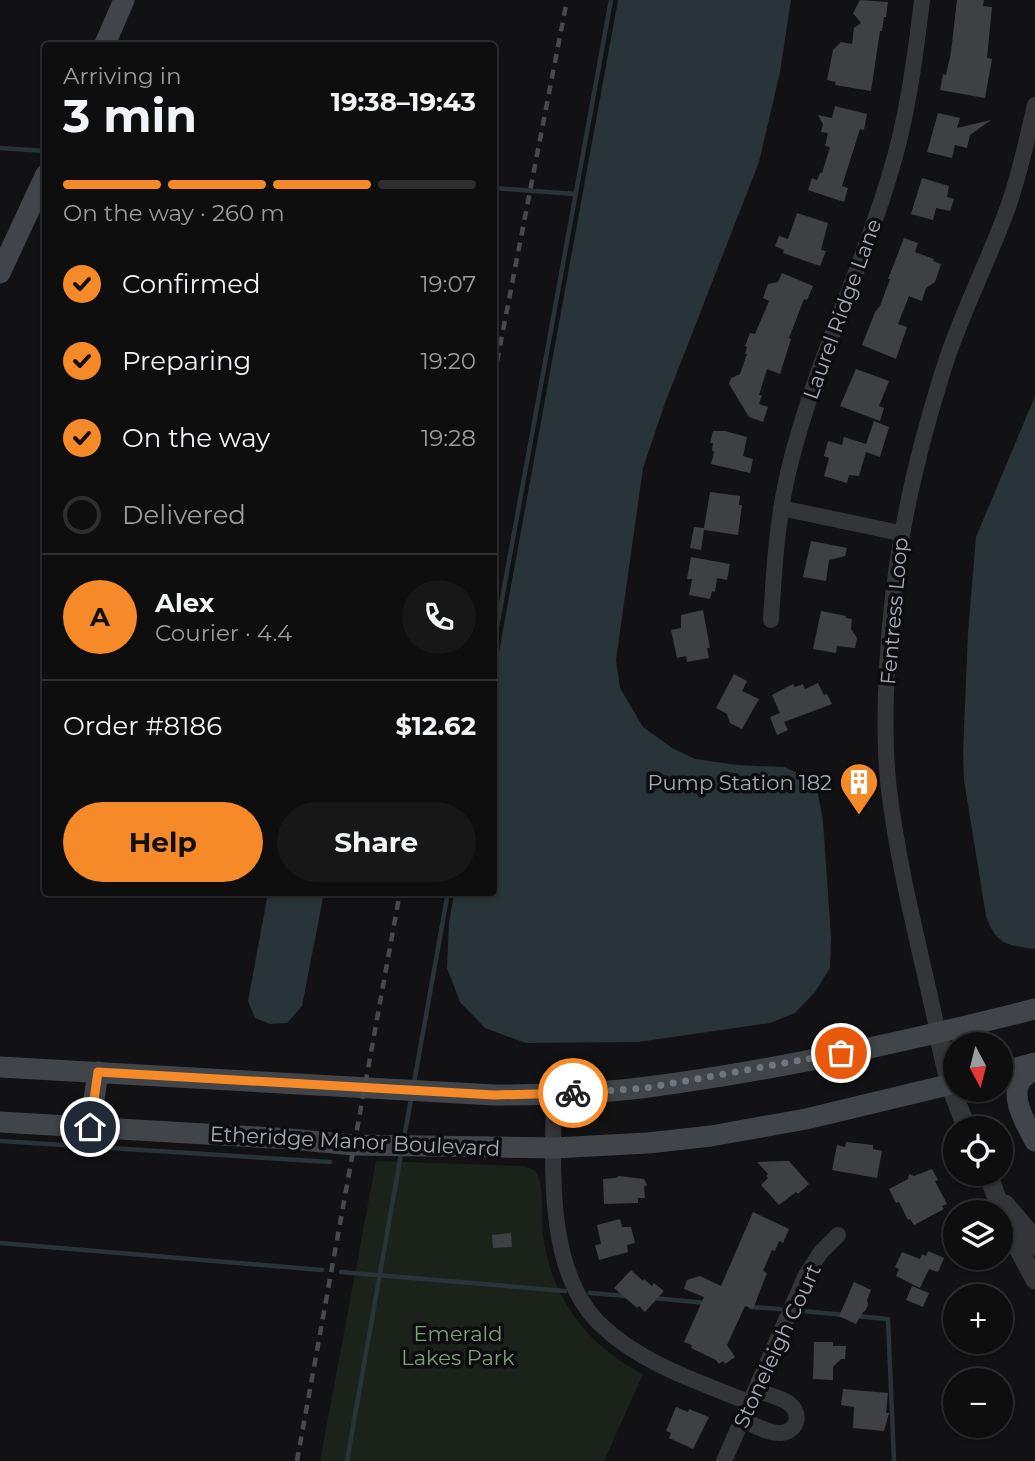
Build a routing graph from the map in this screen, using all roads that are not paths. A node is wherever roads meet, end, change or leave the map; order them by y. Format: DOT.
graph roads {
  1 [pos="124,0"];
  2 [pos="922,0"];
  3 [pos="106,42"];
  4 [pos="1035,105"];
  5 [pos="42,183"];
  6 [pos="0,273"];
  7 [pos="781,508"];
  8 [pos="900,533"];
  9 [pos="771,620"];
  10 [pos="1035,1009"];
  11 [pos="938,1034"];
  12 [pos="943,1051"];
  13 [pos="1035,1063"];
  14 [pos="0,1067"];
  15 [pos="1013,1069"];
  16 [pos="1035,1069"];
  17 [pos="98,1072"];
  18 [pos="943,1086"];
  19 [pos="554,1095"];
  20 [pos="0,1122"];
  21 [pos="90,1127"];
  22 [pos="1035,1142"];
  23 [pos="554,1148"];
  24 [pos="993,1186"];
  25 [pos="997,1195"];
  26 [pos="838,1235"];
  27 [pos="1035,1245"];
  28 [pos="1035,1280"];
  29 [pos="754,1396"];
  30 [pos="743,1420"];
  31 [pos="724,1461"];
  1 -- 3 [label="main road"];
  2 -- 7 [label="street, Laurel Ridge Lane"];
  4 -- 8 [label="street, Fentress Loop"];
  5 -- 6 [label="main road"];
  7 -- 8 [label="street"];
  7 -- 9 [label="street, Laurel Ridge Lane"];
  8 -- 11 [label="street, Fentress Loop"];
  10 -- 11 [label="main road"];
  11 -- 12 [label="street, Fentress Loop"];
  11 -- 19 [label="main road"];
  13 -- 15 [label="main road"];
  14 -- 17 [label="main road"];
  16 -- 22 [label="main road"];
  17 -- 19 [label="main road"];
  17 -- 21 [label="main road"];
  18 -- 23 [label="main road, Etheridge Manor Boulevard"];
  19 -- 23 [label="street"];
  20 -- 21 [label="main road, Etheridge Manor Boulevard"];
  21 -- 23 [label="main road, Etheridge Manor Boulevard"];
  23 -- 29 [label="street"];
  24 -- 25 [label="street"];
  25 -- 27 [label="street"];
  25 -- 28 [label="street"];
  26 -- 29 [label="street, Stoneleigh Court"];
  29 -- 30 [label="street, Stoneleigh Court"];
  29 -- 30 [label="street"];
  30 -- 31 [label="street, Stoneleigh Court"];
}
